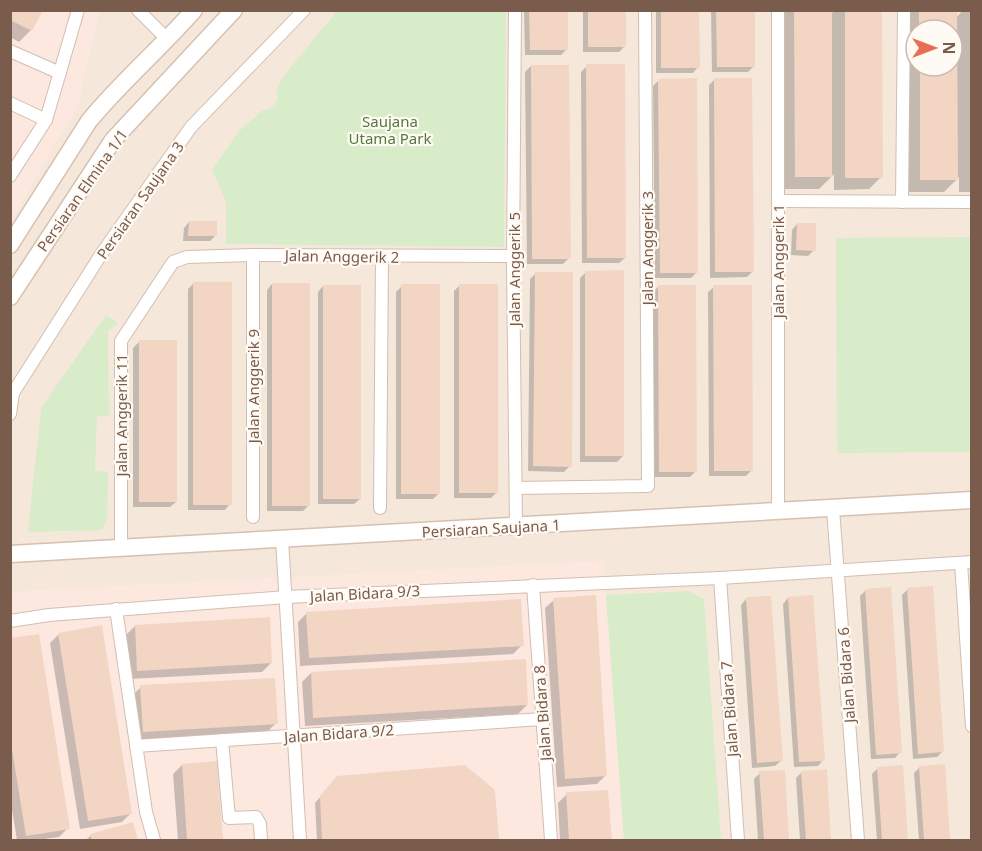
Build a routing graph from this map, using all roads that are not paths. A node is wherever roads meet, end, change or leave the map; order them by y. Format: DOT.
graph roads {
  1 [pos="78,10"];
  2 [pos="138,10"];
  3 [pos="194,10"];
  4 [pos="234,10"];
  5 [pos="304,10"];
  6 [pos="515,10"];
  7 [pos="645,10"];
  8 [pos="778,10"];
  9 [pos="904,10"];
  10 [pos="168,40"];
  11 [pos="10,51"];
  12 [pos="60,73"];
  13 [pos="10,103"];
  14 [pos="46,120"];
  15 [pos="10,176"];
  16 [pos="778,201"];
  17 [pos="902,202"];
  18 [pos="972,202"];
  19 [pos="10,244"];
  20 [pos="253,255"];
  21 [pos="382,256"];
  22 [pos="513,256"];
  23 [pos="172,262"];
  24 [pos="10,297"];
  25 [pos="10,414"];
  26 [pos="516,488"];
  27 [pos="972,500"];
  28 [pos="380,508"];
  29 [pos="833,509"];
  30 [pos="778,512"];
  31 [pos="253,517"];
  32 [pos="516,526"];
  33 [pos="282,539"];
  34 [pos="121,548"];
  35 [pos="10,554"];
  36 [pos="966,562"];
  37 [pos="838,571"];
  38 [pos="720,578"];
  39 [pos="533,585"];
  40 [pos="286,597"];
  41 [pos="116,609"];
  42 [pos="10,621"];
  43 [pos="542,719"];
  44 [pos="972,726"];
  45 [pos="294,736"];
  46 [pos="222,740"];
  47 [pos="136,746"];
  48 [pos="154,840"];
  49 [pos="261,840"];
  50 [pos="300,840"];
  51 [pos="551,840"];
  52 [pos="738,840"];
  53 [pos="858,840"];
  1 -- 12 [label="street"];
  2 -- 10 [label="street"];
  3 -- 10 [label="street, Persiaran Elmina 1/1"];
  4 -- 24 [label="street, Persiaran Elmina 1/1"];
  5 -- 25 [label="street, Persiaran Saujana 3"];
  6 -- 22 [label="street, Jalan Anggerik 5"];
  7 -- 26 [label="street, Jalan Anggerik 3"];
  8 -- 16 [label="street, Jalan Anggerik 1"];
  9 -- 17 [label="street"];
  10 -- 19 [label="street, Persiaran Elmina 1/1"];
  11 -- 12 [label="street"];
  12 -- 14 [label="street"];
  13 -- 14 [label="street"];
  14 -- 15 [label="street"];
  16 -- 17 [label="street"];
  16 -- 30 [label="street, Jalan Anggerik 1"];
  17 -- 18 [label="street"];
  20 -- 21 [label="street, Jalan Anggerik 2"];
  20 -- 23 [label="street, Jalan Anggerik 2"];
  20 -- 31 [label="street, Jalan Anggerik 9"];
  21 -- 22 [label="street, Jalan Anggerik 2"];
  21 -- 28 [label="street"];
  22 -- 26 [label="street, Jalan Anggerik 5"];
  23 -- 34 [label="street, Jalan Anggerik 11"];
  26 -- 32 [label="street, Jalan Anggerik 5"];
  27 -- 29 [label="street, Persiaran Saujana 1"];
  29 -- 30 [label="street, Persiaran Saujana 1"];
  29 -- 37 [label="street, Jalan Bidara 6"];
  30 -- 32 [label="street, Persiaran Saujana 1"];
  32 -- 33 [label="street, Persiaran Saujana 1"];
  33 -- 34 [label="street, Persiaran Saujana 1"];
  33 -- 40 [label="street"];
  34 -- 35 [label="street, Persiaran Saujana 1"];
  36 -- 37 [label="street, Jalan Bidara 9/3"];
  36 -- 44 [label="street"];
  37 -- 38 [label="street, Jalan Bidara 9/3"];
  37 -- 53 [label="street, Jalan Bidara 6"];
  38 -- 39 [label="street, Jalan Bidara 9/3"];
  38 -- 52 [label="street, Jalan Bidara 7"];
  39 -- 40 [label="street, Jalan Bidara 9/3"];
  39 -- 43 [label="street, Jalan Bidara 8"];
  40 -- 41 [label="street, Jalan Bidara 9/3"];
  40 -- 45 [label="street"];
  41 -- 42 [label="street, Jalan Bidara 9/3"];
  41 -- 47 [label="street"];
  43 -- 45 [label="street, Jalan Bidara 9/2"];
  43 -- 51 [label="street, Jalan Bidara 8"];
  45 -- 46 [label="street, Jalan Bidara 9/2"];
  45 -- 50 [label="street"];
  46 -- 47 [label="street, Jalan Bidara 9/2"];
  46 -- 49 [label="street"];
  47 -- 48 [label="street"];
}
